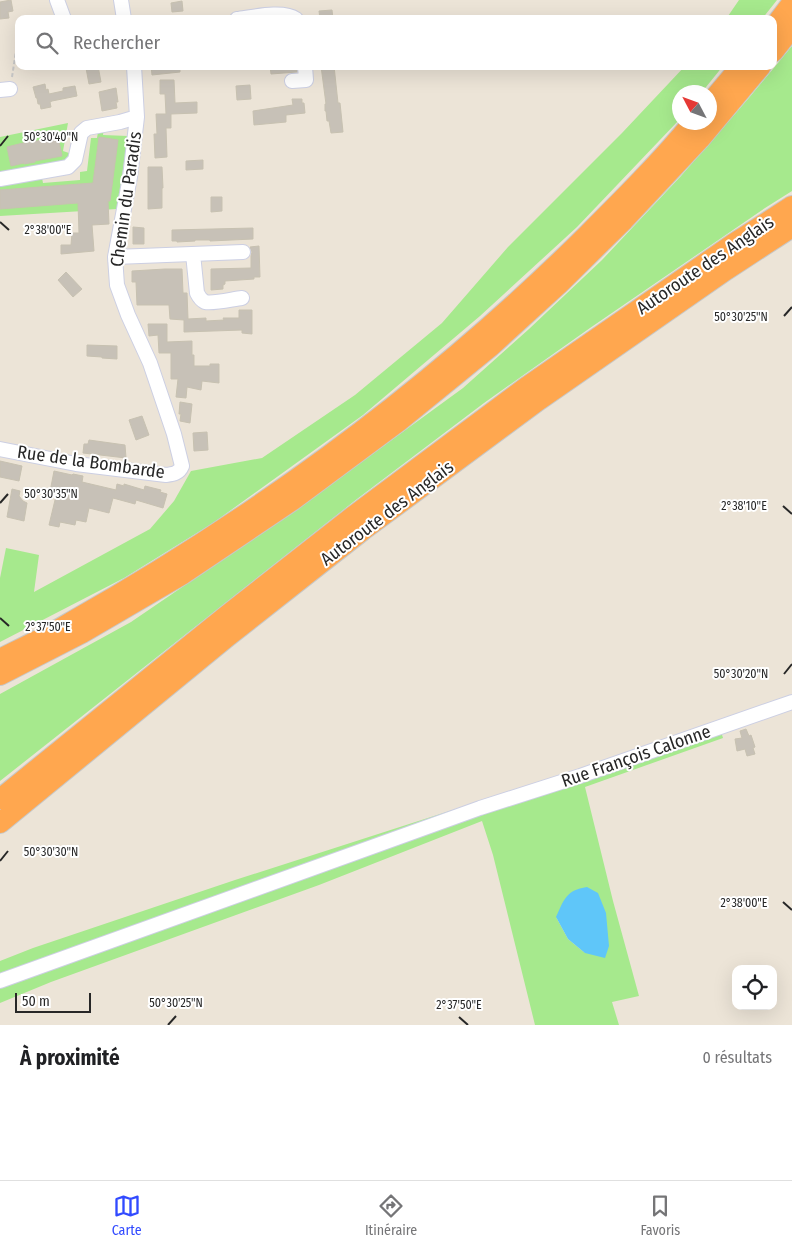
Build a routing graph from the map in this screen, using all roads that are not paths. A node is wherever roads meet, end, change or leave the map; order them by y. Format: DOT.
graph roads {
  1 [pos="57,0"];
  2 [pos="121,0"];
  3 [pos="792,3"];
  4 [pos="63,15"];
  5 [pos="123,15"];
  6 [pos="271,15"];
  7 [pos="286,15"];
  8 [pos="777,23"];
  9 [pos="792,28"];
  10 [pos="777,47"];
  11 [pos="134,70"];
  12 [pos="305,70"];
  13 [pos="738,70"];
  14 [pos="758,70"];
  15 [pos="292,82"];
  16 [pos="717,95"];
  17 [pos="137,117"];
  18 [pos="686,130"];
  19 [pos="0,179"];
  20 [pos="792,206"];
  21 [pos="792,227"];
  22 [pos="243,252"];
  23 [pos="193,254"];
  24 [pos="115,257"];
  25 [pos="242,298"];
  26 [pos="0,448"];
  27 [pos="181,469"];
  28 [pos="0,659"];
  29 [pos="0,675"];
  30 [pos="792,702"];
  31 [pos="0,799"];
  32 [pos="0,823"];
  33 [pos="0,981"];
  1 -- 4 [label="street"];
  2 -- 5 [label="street"];
  3 -- 8 [label="highway"];
  6 -- 7 [label="street"];
  9 -- 10 [label="highway"];
  11 -- 17 [label="street, Chemin du Paradis"];
  12 -- 15 [label="street"];
  13 -- 16 [label="highway"];
  14 -- 29 [label="highway"];
  17 -- 19 [label="street"];
  17 -- 24 [label="street, Chemin du Paradis"];
  18 -- 28 [label="highway"];
  20 -- 31 [label="highway, Autoroute des Anglais"];
  21 -- 32 [label="highway, Autoroute des Anglais"];
  22 -- 23 [label="street"];
  23 -- 24 [label="street"];
  23 -- 25 [label="street"];
  24 -- 27 [label="street, Chemin du Paradis"];
  26 -- 27 [label="street, Rue de la Bombarde"];
  30 -- 33 [label="street, Rue François Calonne"];
}
